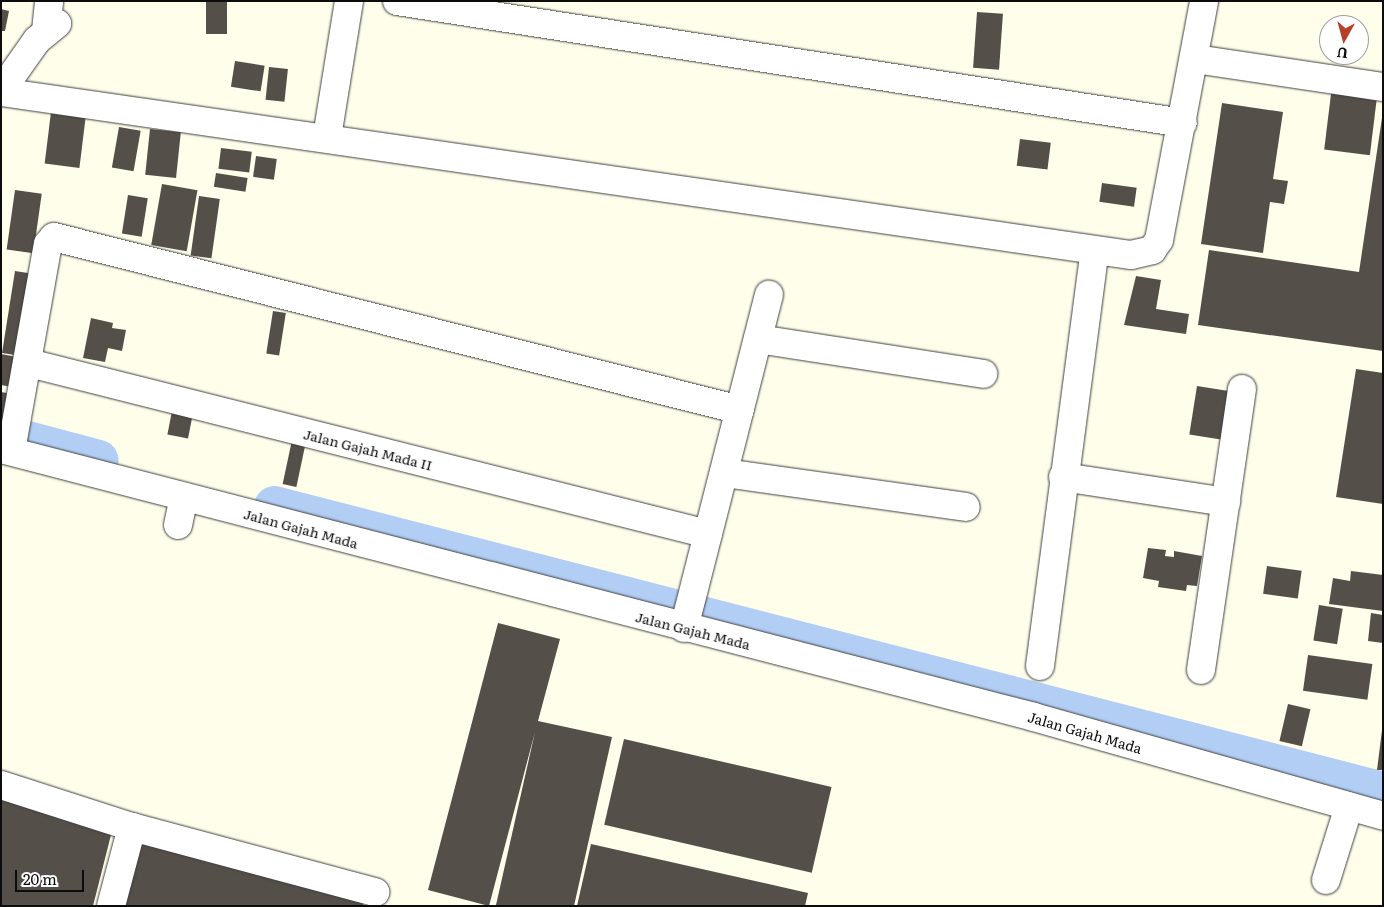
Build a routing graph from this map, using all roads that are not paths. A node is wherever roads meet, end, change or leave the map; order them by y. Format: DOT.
graph roads {
  1 [pos="349,1"];
  2 [pos="397,1"];
  3 [pos="1204,1"];
  4 [pos="51,19"];
  5 [pos="1195,59"];
  6 [pos="1383,87"];
  7 [pos="1,92"];
  8 [pos="1183,123"];
  9 [pos="327,137"];
  10 [pos="1095,251"];
  11 [pos="769,295"];
  12 [pos="758,339"];
  13 [pos="29,363"];
  14 [pos="983,374"];
  15 [pos="1242,389"];
  16 [pos="740,410"];
  17 [pos="10,445"];
  18 [pos="724,473"];
  19 [pos="1063,478"];
  20 [pos="184,497"];
  21 [pos="1226,502"];
  22 [pos="966,507"];
  23 [pos="178,524"];
  24 [pos="708,534"];
  25 [pos="685,622"];
  26 [pos="1040,666"];
  27 [pos="1201,670"];
  28 [pos="1,785"];
  29 [pos="1349,806"];
  30 [pos="1383,816"];
  31 [pos="132,827"];
  32 [pos="1326,880"];
  33 [pos="375,892"];
  34 [pos="111,906"];
  1 -- 9 [label="street"];
  2 -- 8 [label="street"];
  3 -- 5 [label="street"];
  4 -- 7 [label="street"];
  5 -- 6 [label="street"];
  5 -- 8 [label="street"];
  7 -- 9 [label="street"];
  8 -- 10 [label="street"];
  9 -- 10 [label="street"];
  10 -- 19 [label="street"];
  11 -- 12 [label="street"];
  12 -- 14 [label="street"];
  12 -- 16 [label="street"];
  13 -- 16 [label="street"];
  13 -- 17 [label="street"];
  13 -- 24 [label="street, Jalan Gajah Mada II"];
  15 -- 21 [label="street"];
  16 -- 18 [label="street"];
  17 -- 20 [label="street, Jalan Gajah Mada"];
  18 -- 22 [label="street"];
  18 -- 24 [label="street"];
  19 -- 21 [label="street"];
  19 -- 26 [label="street"];
  20 -- 23 [label="street"];
  20 -- 25 [label="street, Jalan Gajah Mada"];
  21 -- 27 [label="street"];
  24 -- 25 [label="street"];
  25 -- 29 [label="street, Jalan Gajah Mada"];
  28 -- 31 [label="street"];
  29 -- 30 [label="street, Jalan Gajah Mada"];
  29 -- 32 [label="street"];
  31 -- 33 [label="street"];
  31 -- 34 [label="street"];
}
